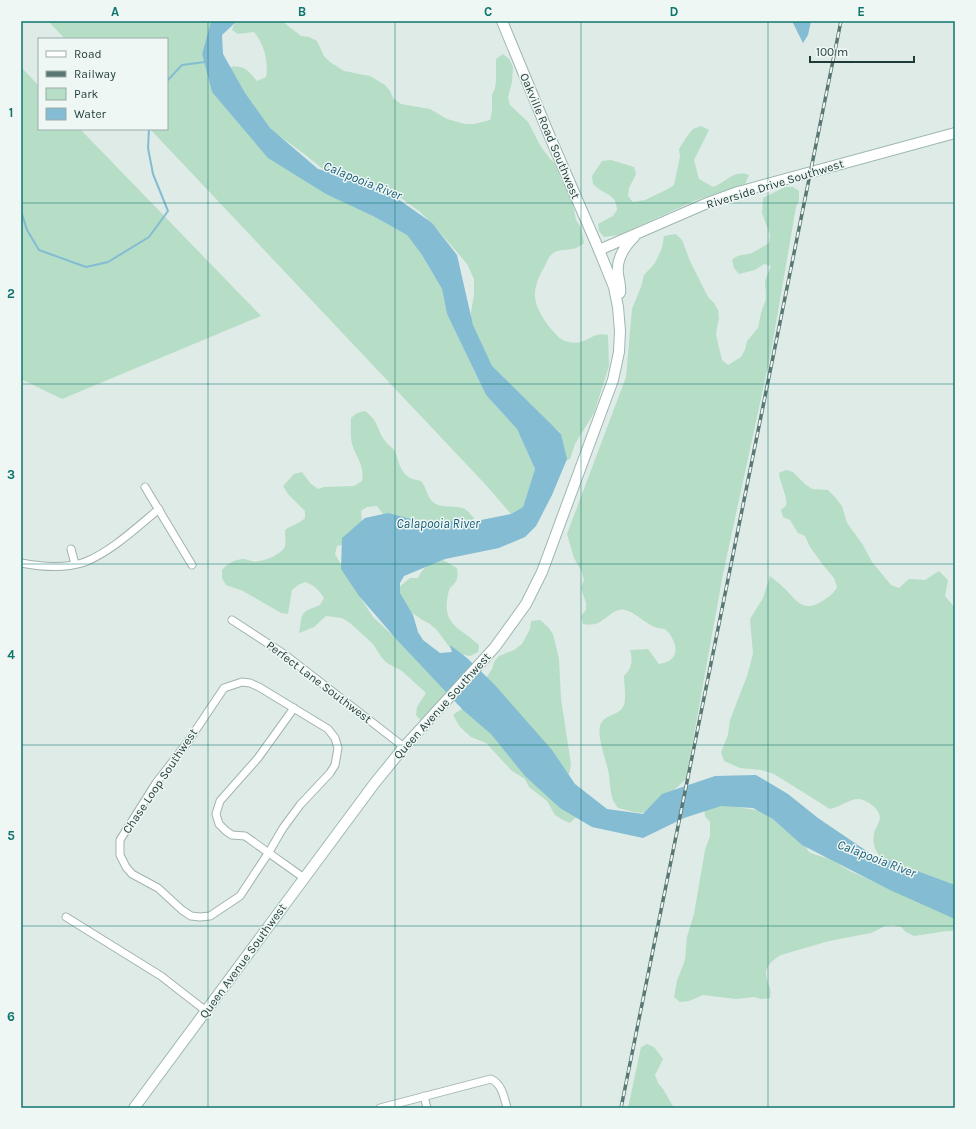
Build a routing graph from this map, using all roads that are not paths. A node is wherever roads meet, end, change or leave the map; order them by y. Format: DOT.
graph roads {
  1 [pos="502,21"];
  2 [pos="955,133"];
  3 [pos="638,233"];
  4 [pos="599,250"];
  5 [pos="618,307"];
  6 [pos="145,487"];
  7 [pos="159,509"];
  8 [pos="71,549"];
  9 [pos="21,563"];
  10 [pos="75,564"];
  11 [pos="192,565"];
  12 [pos="232,620"];
  13 [pos="294,708"];
  14 [pos="404,747"];
  15 [pos="269,852"];
  16 [pos="304,878"];
  17 [pos="66,917"];
  18 [pos="206,1011"];
  19 [pos="424,1096"];
  20 [pos="134,1108"];
  21 [pos="380,1108"];
  22 [pos="427,1108"];
  23 [pos="507,1108"];
  1 -- 4 [label="main road, Oakville Road Southwest"];
  2 -- 3 [label="main road, Riverside Drive Southwest"];
  3 -- 4 [label="main road, Riverside Drive Southwest"];
  3 -- 5 [label="main road"];
  4 -- 5 [label="main road, Queen Avenue Southwest"];
  5 -- 14 [label="main road, Queen Avenue Southwest"];
  6 -- 7 [label="street"];
  7 -- 10 [label="street"];
  7 -- 11 [label="street"];
  8 -- 10 [label="street"];
  9 -- 10 [label="street"];
  12 -- 14 [label="street, Perfect Lane Southwest"];
  13 -- 15 [label="street, Chase Loop Southwest"];
  13 -- 15 [label="street"];
  13 -- 15 [label="street, Chase Loop Southwest"];
  14 -- 16 [label="main road, Queen Avenue Southwest"];
  15 -- 16 [label="street"];
  16 -- 18 [label="main road, Queen Avenue Southwest"];
  17 -- 18 [label="street"];
  18 -- 20 [label="main road, Queen Avenue Southwest"];
  19 -- 21 [label="street"];
  19 -- 22 [label="street"];
  19 -- 23 [label="street"];
}
